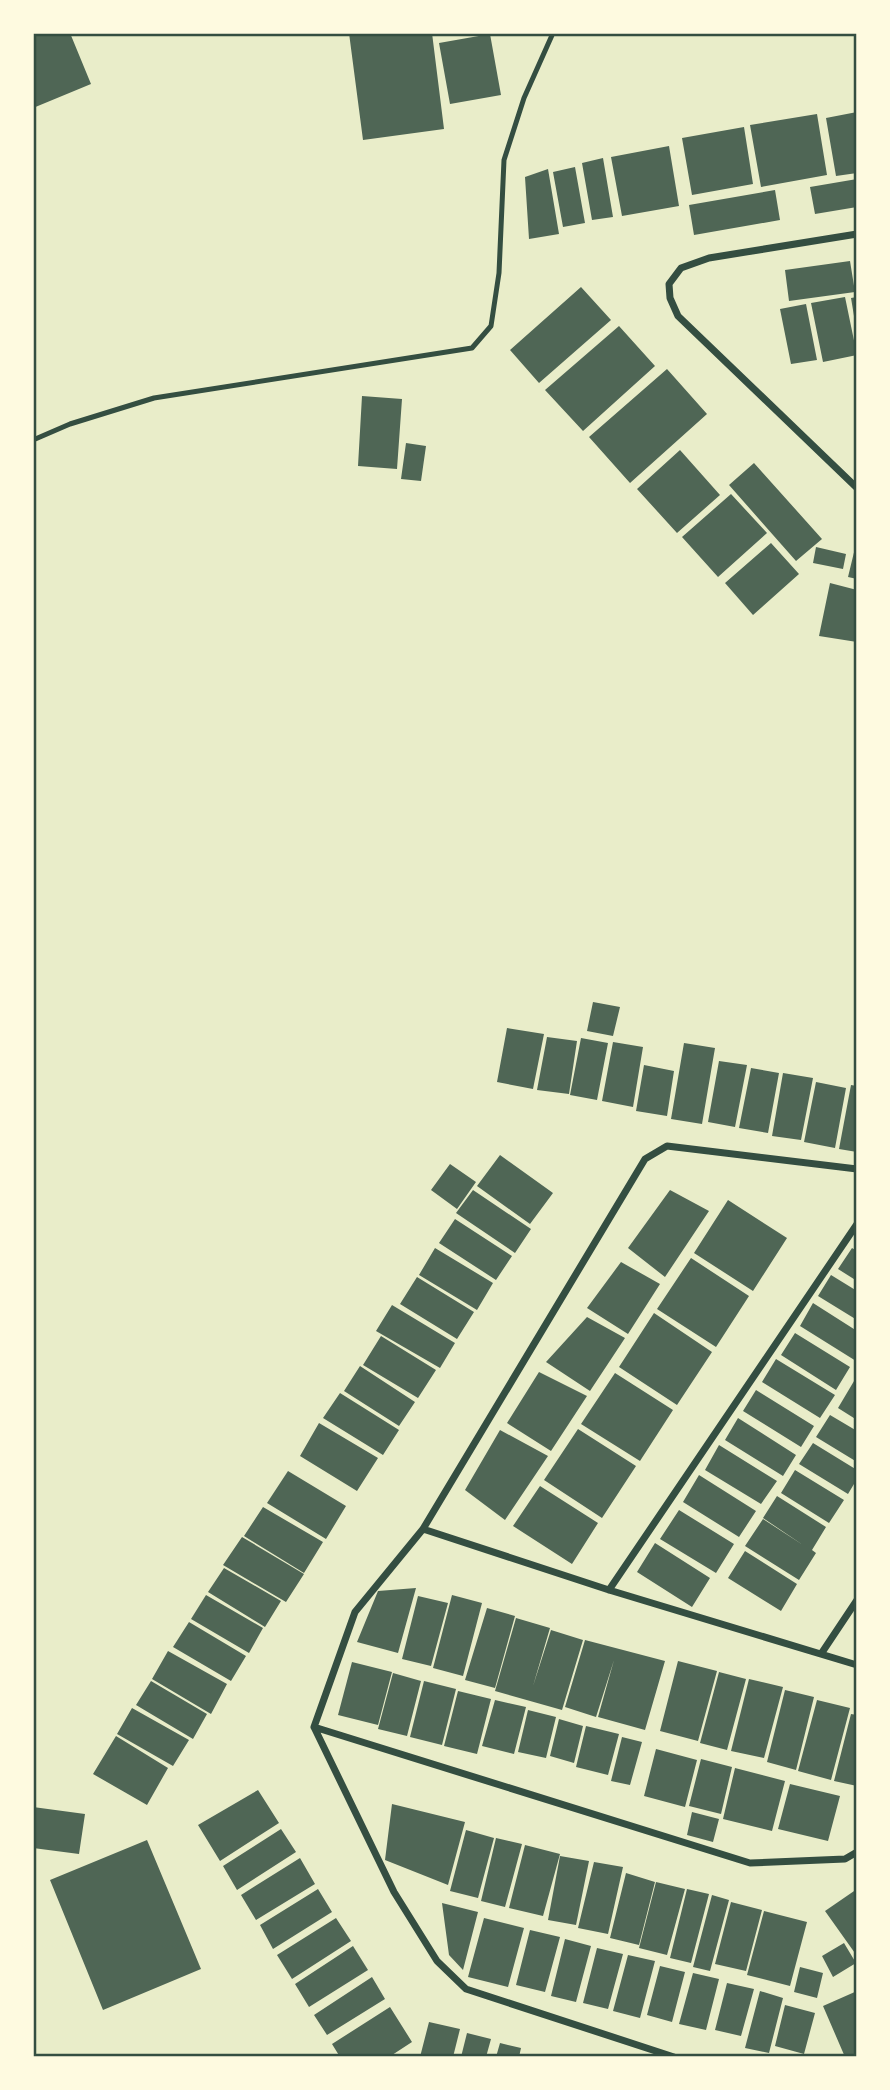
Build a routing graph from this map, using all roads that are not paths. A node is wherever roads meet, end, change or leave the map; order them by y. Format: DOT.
graph roads {
  1 [pos="553,33"];
  2 [pos="857,234"];
  3 [pos="33,440"];
  4 [pos="857,488"];
  5 [pos="857,1169"];
  6 [pos="857,1224"];
  7 [pos="423,1528"];
  8 [pos="608,1590"];
  9 [pos="857,1600"];
  10 [pos="821,1654"];
  11 [pos="857,1665"];
  12 [pos="314,1727"];
  13 [pos="857,1852"];
  14 [pos="674,2057"];
  1 -- 3 [label="lane"];
  2 -- 4 [label="street"];
  5 -- 7 [label="street"];
  6 -- 8 [label="street"];
  7 -- 8 [label="street"];
  7 -- 12 [label="street"];
  8 -- 10 [label="street"];
  9 -- 10 [label="street"];
  10 -- 11 [label="street"];
  12 -- 13 [label="street"];
  12 -- 14 [label="street"];
}
